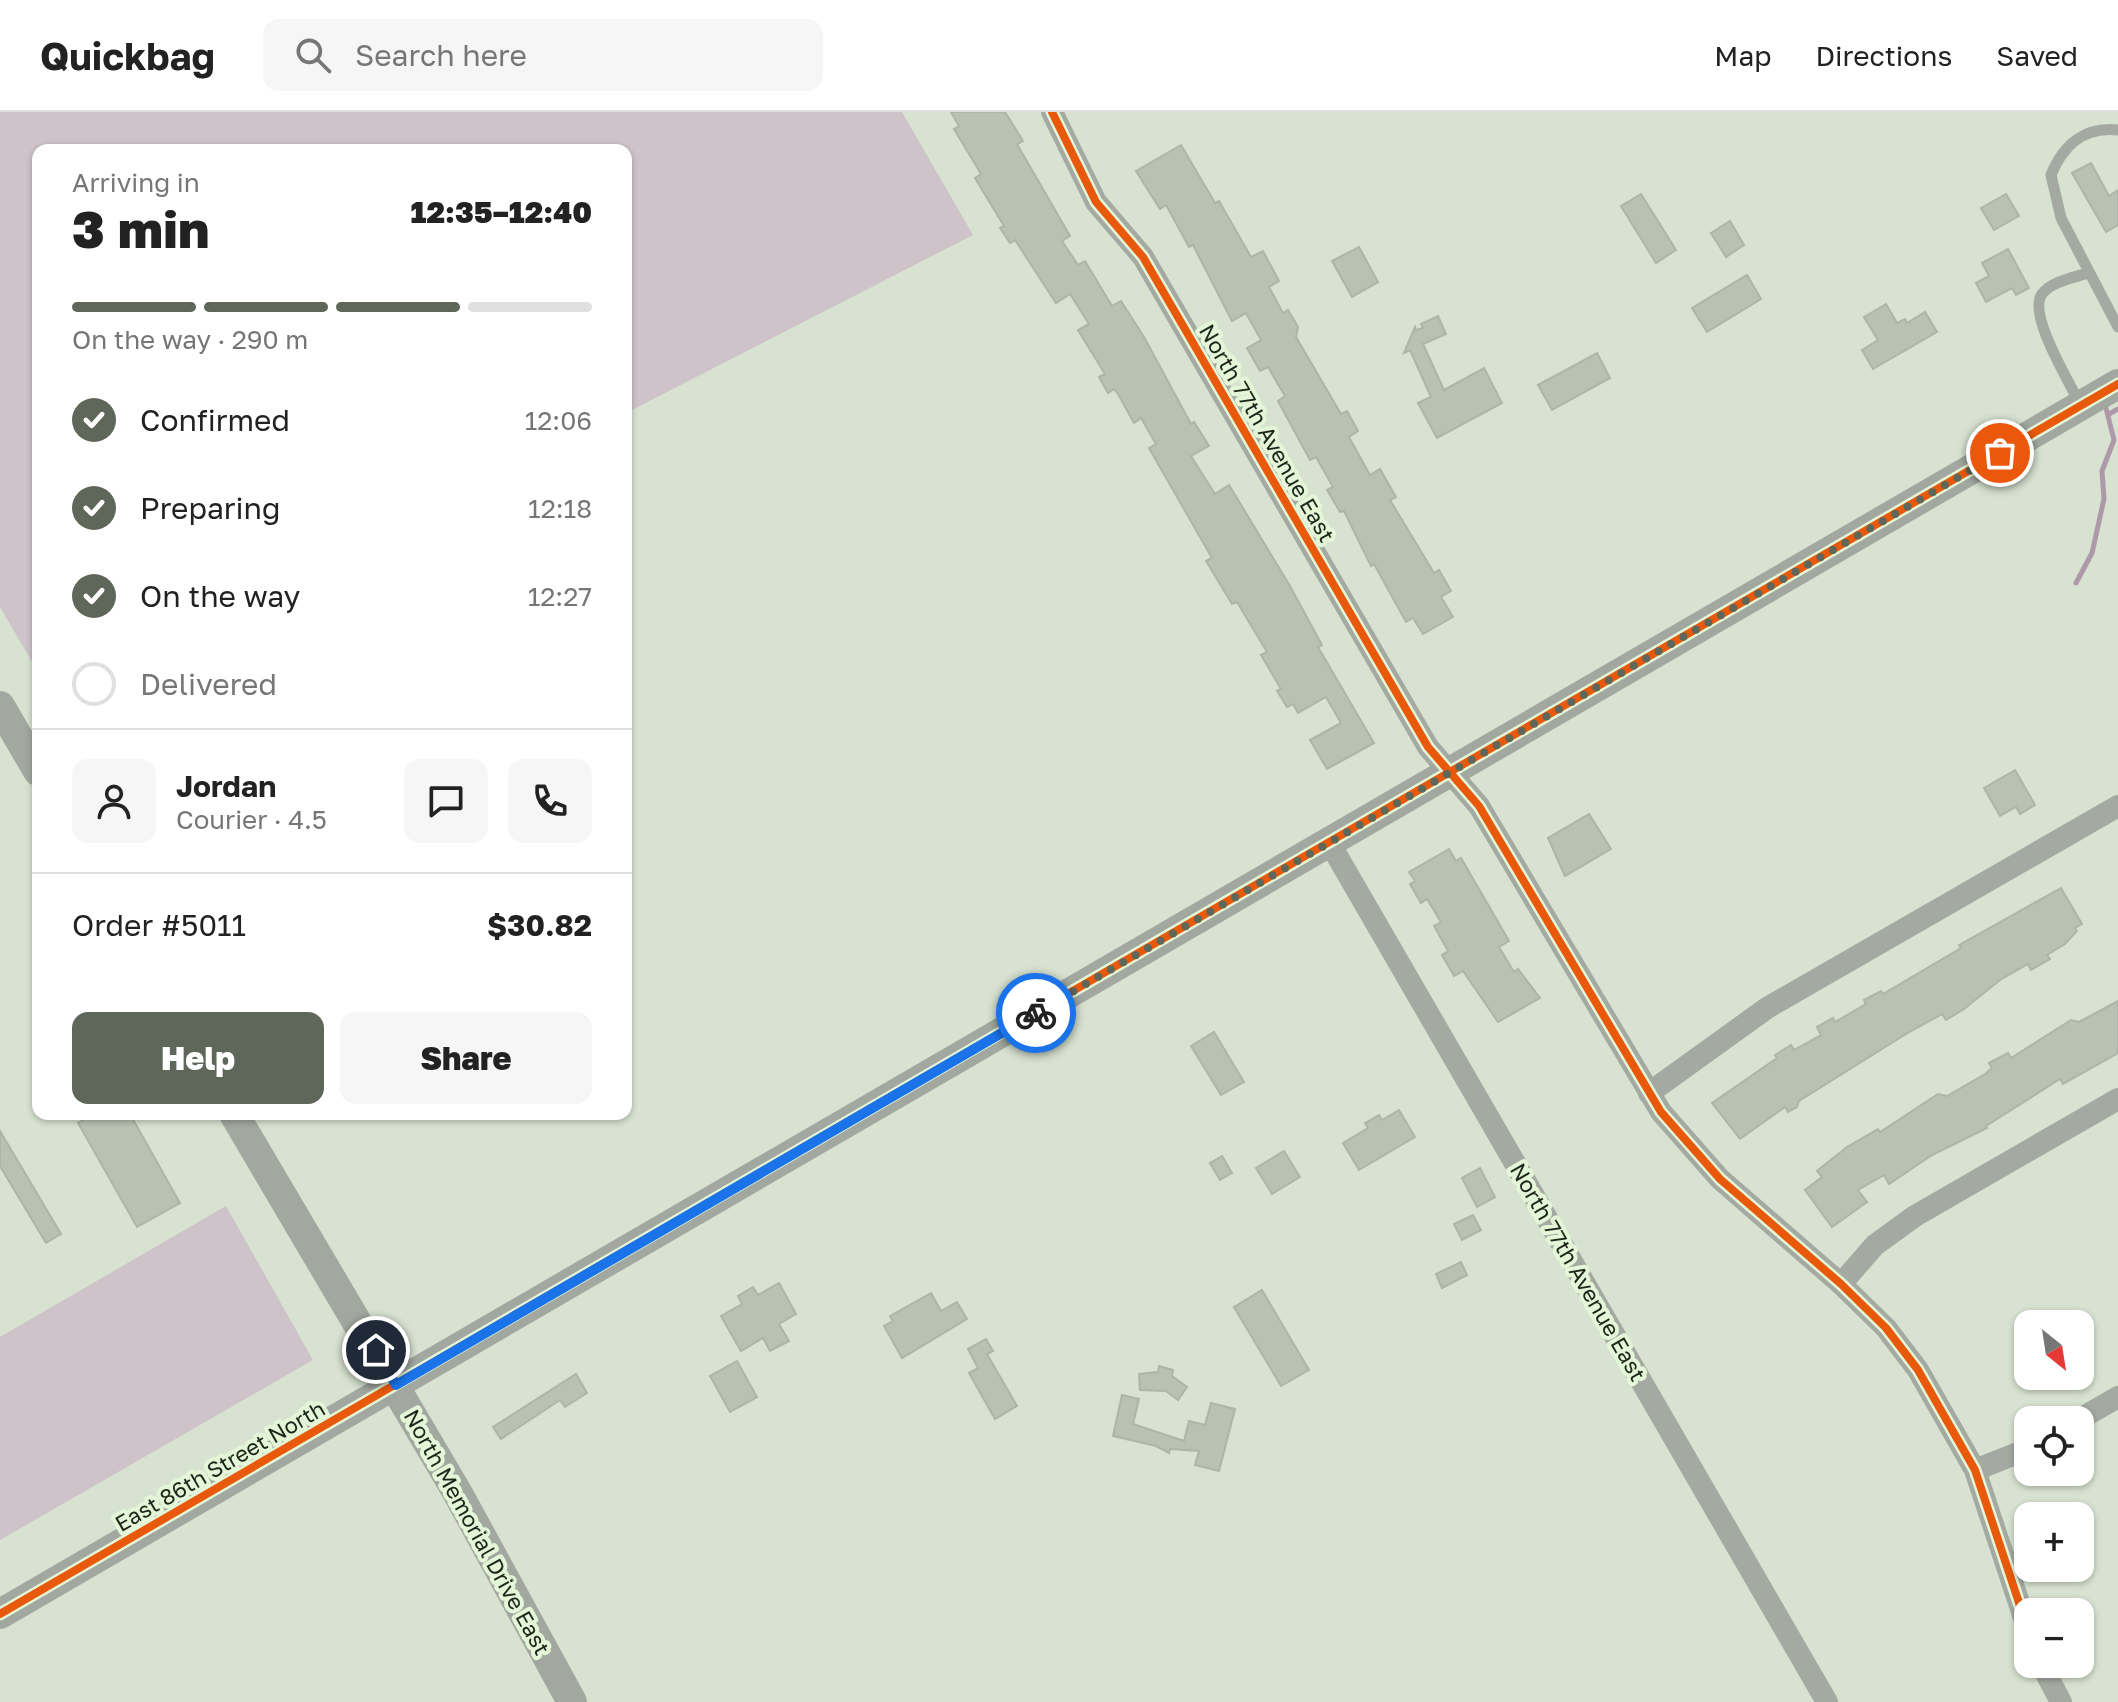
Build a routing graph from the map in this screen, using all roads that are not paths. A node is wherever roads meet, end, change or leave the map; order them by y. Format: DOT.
graph roads {
  1 [pos="1052,112"];
  2 [pos="2118,130"];
  3 [pos="2088,273"];
  4 [pos="2118,327"];
  5 [pos="2118,384"];
  6 [pos="2081,406"];
  7 [pos="0,706"];
  8 [pos="32,761"];
  9 [pos="1449,773"];
  10 [pos="2118,806"];
  11 [pos="1329,842"];
  12 [pos="1649,1093"];
  13 [pos="2118,1099"];
  14 [pos="238,1120"];
  15 [pos="1841,1284"];
  16 [pos="396,1385"];
  17 [pos="2118,1397"];
  18 [pos="2094,1411"];
  19 [pos="2014,1455"];
  20 [pos="1975,1470"];
  21 [pos="2017,1598"];
  22 [pos="0,1614"];
  23 [pos="2048,1678"];
  24 [pos="572,1702"];
  25 [pos="1827,1702"];
  26 [pos="2061,1702"];
  1 -- 9 [label="street, North 77th Avenue East"];
  2 -- 3 [label="lane"];
  3 -- 4 [label="lane"];
  3 -- 6 [label="lane"];
  5 -- 6 [label="street, East 86th Street North"];
  6 -- 9 [label="street, East 86th Street North"];
  7 -- 8 [label="street"];
  9 -- 11 [label="street, East 86th Street North"];
  9 -- 12 [label="street, North 77th Avenue East"];
  10 -- 12 [label="street"];
  11 -- 16 [label="street, East 86th Street North"];
  11 -- 25 [label="street, North 77th Avenue East"];
  12 -- 15 [label="street, North 77th Avenue East"];
  13 -- 15 [label="street"];
  14 -- 16 [label="street, North Memorial Drive East"];
  15 -- 20 [label="street, North 77th Avenue East"];
  16 -- 22 [label="street, East 86th Street North"];
  16 -- 24 [label="street, North Memorial Drive East"];
  17 -- 18 [label="street"];
  19 -- 20 [label="street"];
  20 -- 21 [label="street, North 77th Avenue East"];
  23 -- 26 [label="street"];
}
